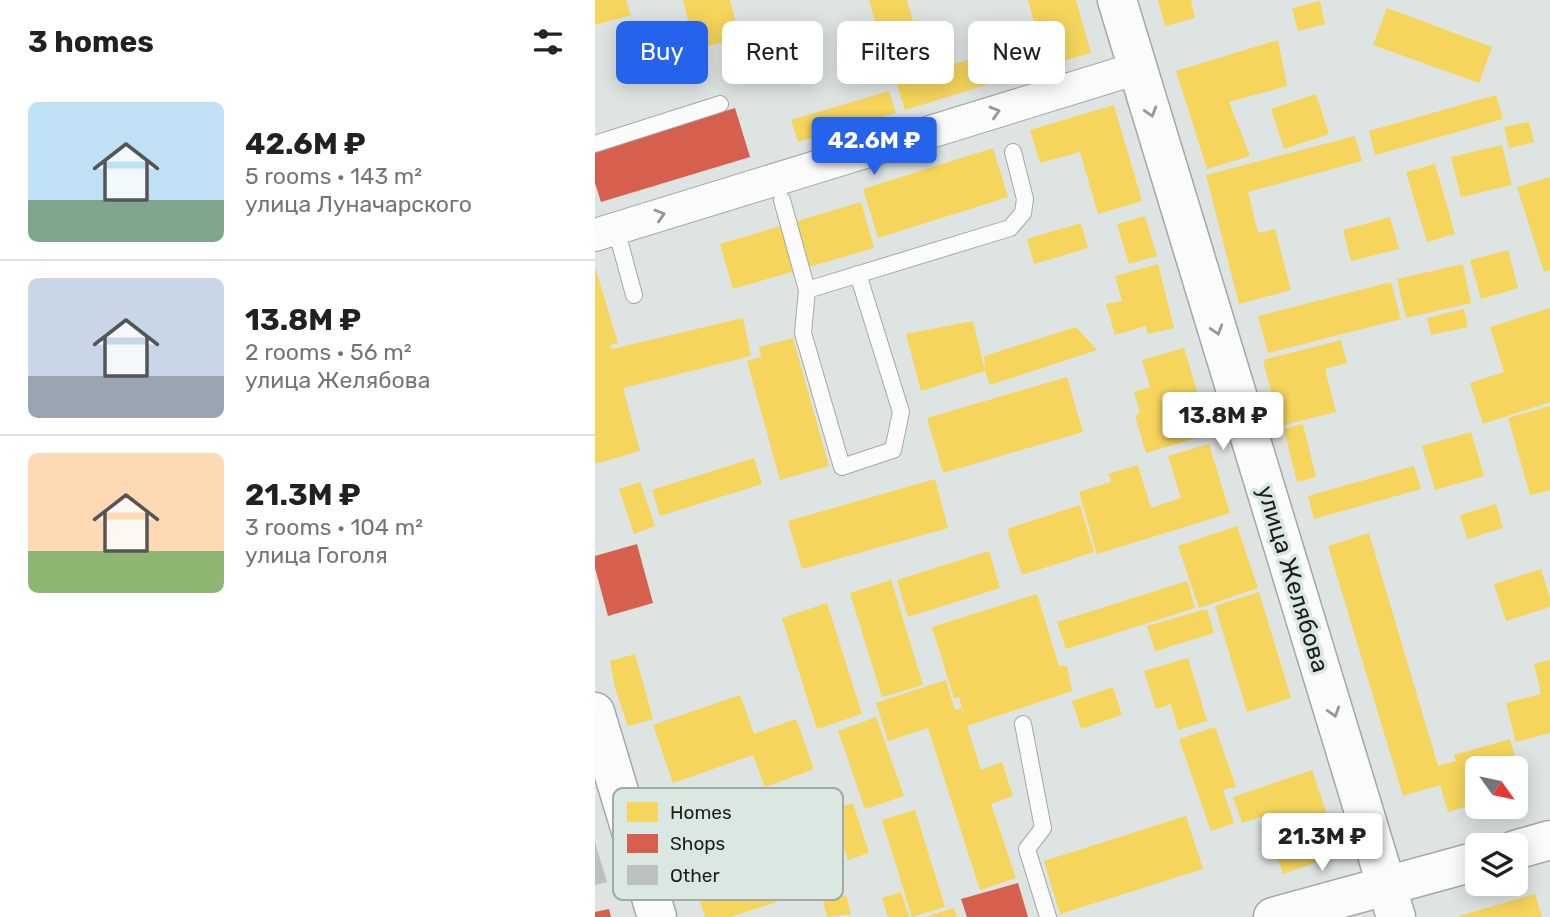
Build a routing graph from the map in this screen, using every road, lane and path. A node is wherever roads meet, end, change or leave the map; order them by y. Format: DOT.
graph roads {
  1 [pos="1117,0"];
  2 [pos="1138,68"];
  3 [pos="720,104"];
  4 [pos="595,144"];
  5 [pos="1013,152"];
  6 [pos="782,200"];
  7 [pos="605,232"];
  8 [pos="858,274"];
  9 [pos="807,290"];
  10 [pos="634,295"];
  11 [pos="595,712"];
  12 [pos="1023,724"];
  13 [pos="618,788"];
  14 [pos="1550,840"];
  15 [pos="1528,846"];
  16 [pos="1465,867"];
  17 [pos="652,900"];
  18 [pos="1391,902"];
  19 [pos="657,917"];
  20 [pos="1048,917"];
  21 [pos="1273,917"];
  1 -- 2 [label="main road, улица Желябова"];
  7 -- 2 [label="street, one-way"];
  2 -- 18 [label="main road, улица Желябова, one-way"];
  3 -- 4 [label="lane"];
  5 -- 8 [label="lane"];
  6 -- 9 [label="lane"];
  7 -- 10 [label="lane"];
  8 -- 9 [label="lane"];
  8 -- 9 [label="lane"];
  11 -- 13 [label="main road"];
  12 -- 20 [label="lane"];
  14 -- 15 [label="main road"];
  16 -- 18 [label="main road"];
  17 -- 19 [label="main road"];
  18 -- 21 [label="main road"];
}
